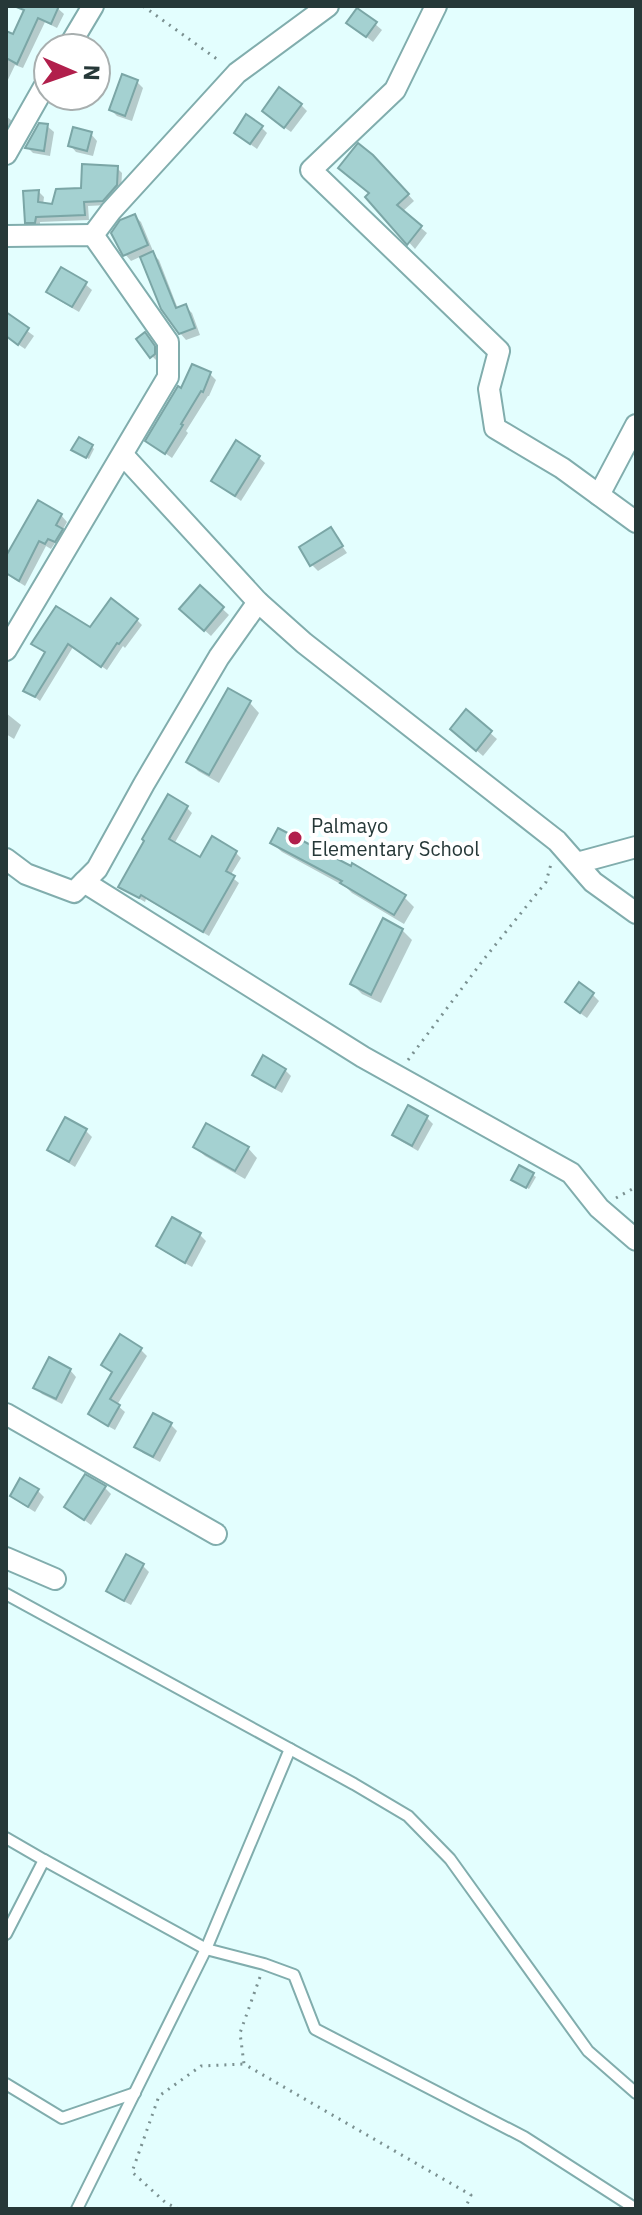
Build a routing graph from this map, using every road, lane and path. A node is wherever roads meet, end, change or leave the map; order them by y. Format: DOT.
graph roads {
  1 [pos="93,6"];
  2 [pos="143,6"];
  3 [pos="328,6"];
  4 [pos="436,6"];
  5 [pos="78,32"];
  6 [pos="237,73"];
  7 [pos="32,108"];
  8 [pos="6,154"];
  9 [pos="93,235"];
  10 [pos="6,236"];
  11 [pos="636,425"];
  12 [pos="123,455"];
  13 [pos="599,495"];
  14 [pos="636,522"];
  15 [pos="258,602"];
  16 [pos="6,650"];
  17 [pos="557,841"];
  18 [pos="636,847"];
  19 [pos="6,859"];
  20 [pos="577,863"];
  21 [pos="84,882"];
  22 [pos="636,913"];
  23 [pos="397,1076"];
  24 [pos="636,1240"];
  25 [pos="6,1414"];
  26 [pos="216,1534"];
  27 [pos="6,1558"];
  28 [pos="55,1579"];
  29 [pos="6,1594"];
  30 [pos="290,1749"];
  31 [pos="6,1838"];
  32 [pos="44,1860"];
  33 [pos="6,1934"];
  34 [pos="206,1949"];
  35 [pos="264,1964"];
  36 [pos="244,2064"];
  37 [pos="6,2084"];
  38 [pos="135,2093"];
  39 [pos="636,2093"];
  40 [pos="77,2209"];
  41 [pos="179,2209"];
  42 [pos="465,2209"];
  43 [pos="636,2209"];
  1 -- 5 [label="street"];
  2 -- 6 [label="path"];
  3 -- 6 [label="street"];
  4 -- 13 [label="street"];
  6 -- 9 [label="street"];
  7 -- 8 [label="street"];
  9 -- 10 [label="street"];
  9 -- 12 [label="street"];
  11 -- 13 [label="street"];
  12 -- 15 [label="street"];
  12 -- 16 [label="street"];
  13 -- 14 [label="street"];
  15 -- 17 [label="street"];
  15 -- 21 [label="street"];
  17 -- 20 [label="street"];
  17 -- 23 [label="path"];
  18 -- 20 [label="street"];
  19 -- 21 [label="street"];
  20 -- 22 [label="street"];
  21 -- 23 [label="street"];
  23 -- 24 [label="street"];
  25 -- 26 [label="street"];
  27 -- 28 [label="street"];
  29 -- 30 [label="lane"];
  30 -- 34 [label="lane"];
  30 -- 39 [label="lane"];
  31 -- 32 [label="lane"];
  32 -- 33 [label="lane"];
  32 -- 34 [label="lane"];
  34 -- 35 [label="lane"];
  34 -- 38 [label="lane"];
  35 -- 36 [label="path"];
  35 -- 43 [label="lane"];
  36 -- 41 [label="path"];
  36 -- 42 [label="path"];
  37 -- 38 [label="lane"];
  38 -- 40 [label="lane"];
}
